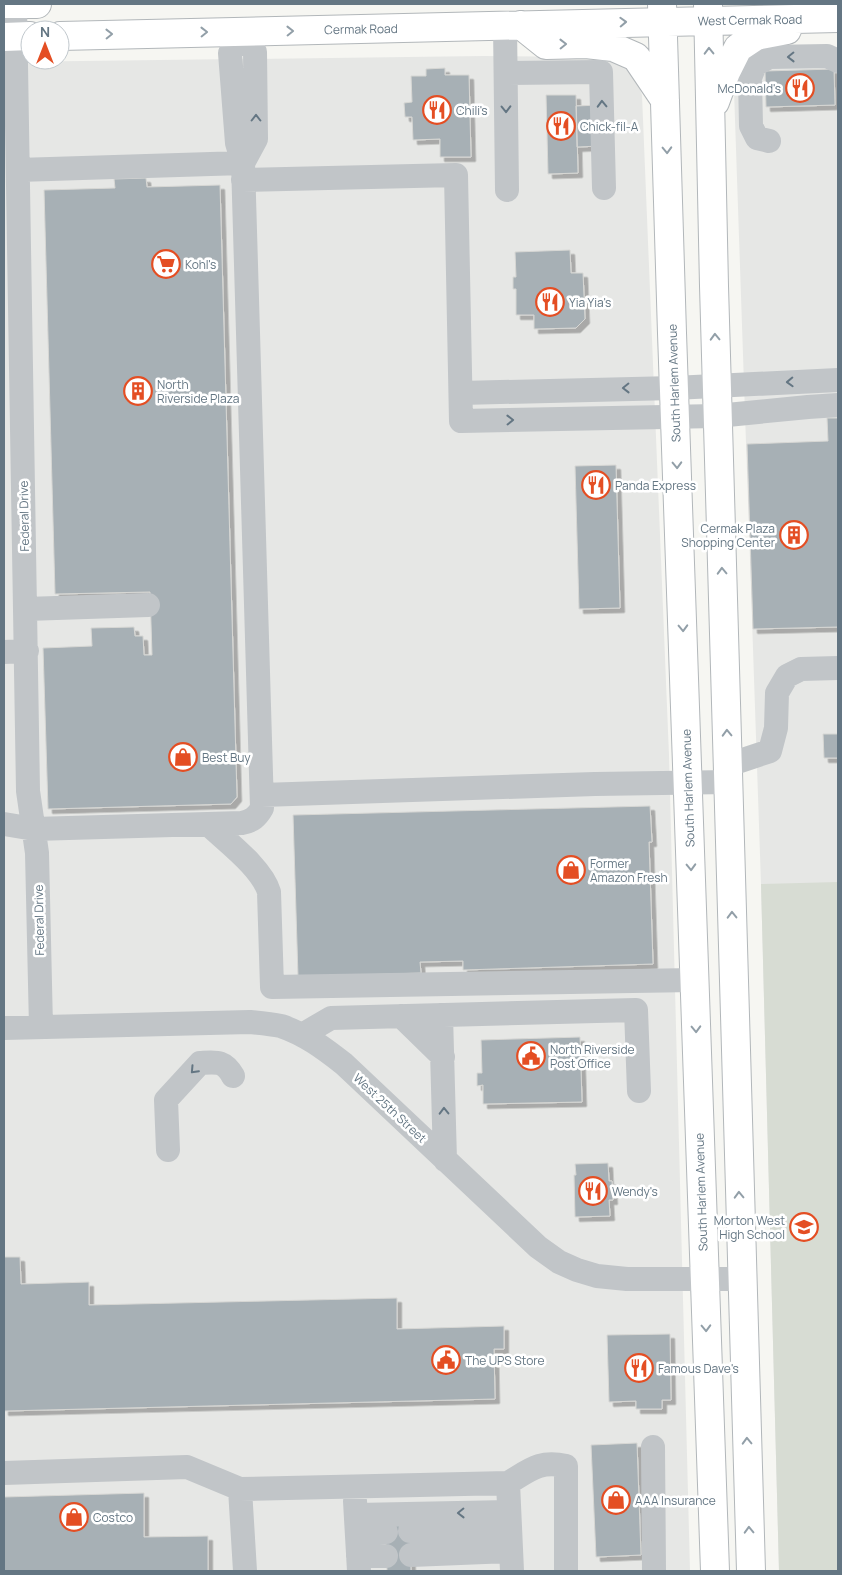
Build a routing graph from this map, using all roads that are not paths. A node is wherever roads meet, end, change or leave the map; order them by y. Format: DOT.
graph roads {
  1 [pos="4,4"];
  2 [pos="15,4"];
  3 [pos="37,4"];
  4 [pos="662,12"];
  5 [pos="708,13"];
  6 [pos="834,18"];
  7 [pos="513,25"];
  8 [pos="241,32"];
  9 [pos="70,36"];
  10 [pos="16,37"];
  11 [pos="838,60"];
  12 [pos="506,73"];
  13 [pos="665,101"];
  14 [pos="711,115"];
  15 [pos="768,141"];
  16 [pos="18,170"];
  17 [pos="243,171"];
  18 [pos="604,188"];
  19 [pos="507,190"];
  20 [pos="838,380"];
  21 [pos="716,386"];
  22 [pos="674,388"];
  23 [pos="461,393"];
  24 [pos="838,406"];
  25 [pos="675,416"];
  26 [pos="717,416"];
  27 [pos="148,605"];
  28 [pos="26,609"];
  29 [pos="15,652"];
  30 [pos="838,668"];
  31 [pos="729,773"];
  32 [pos="688,783"];
  33 [pos="262,795"];
  34 [pos="4,824"];
  35 [pos="208,824"];
  36 [pos="34,829"];
  37 [pos="695,980"];
  38 [pos="441,1015"];
  39 [pos="401,1016"];
  40 [pos="40,1027"];
  41 [pos="4,1028"];
  42 [pos="302,1035"];
  43 [pos="443,1057"];
  44 [pos="233,1076"];
  45 [pos="639,1091"];
  46 [pos="168,1150"];
  47 [pos="445,1160"];
  48 [pos="742,1279"];
  49 [pos="704,1280"];
  50 [pos="653,1447"];
  51 [pos="4,1473"];
  52 [pos="508,1483"];
  53 [pos="354,1486"];
  54 [pos="240,1489"];
  55 [pos="510,1520"];
  56 [pos="410,1531"];
  57 [pos="386,1532"];
  58 [pos="357,1544"];
  59 [pos="411,1555"];
  60 [pos="386,1556"];
  61 [pos="512,1561"];
  62 [pos="245,1571"];
  63 [pos="566,1571"];
  64 [pos="654,1571"];
  65 [pos="714,1571"];
  66 [pos="751,1571"];
  1 -- 2 [label="main road"];
  2 -- 3 [label="main road"];
  2 -- 10 [label="street, Federal Drive"];
  4 -- 5 [label="main road, West Cermak Road"];
  7 -- 4 [label="main road, Cermak Road, one-way"];
  4 -- 13 [label="main road, South Harlem Avenue"];
  5 -- 6 [label="main road, West Cermak Road"];
  14 -- 5 [label="main road, one-way"];
  6 -- 14 [label="main road"];
  8 -- 7 [label="main road, Cermak Road, one-way"];
  7 -- 12 [label="street"];
  7 -- 13 [label="main road, one-way"];
  9 -- 8 [label="main road, Cermak Road, one-way"];
  8 -- 17 [label="street"];
  10 -- 16 [label="street, Federal Drive"];
  11 -- 15 [label="street, one-way"];
  18 -- 12 [label="street, one-way"];
  12 -- 19 [label="street, one-way"];
  13 -- 22 [label="main road, South Harlem Avenue, one-way"];
  21 -- 14 [label="main road, one-way"];
  16 -- 17 [label="street"];
  16 -- 28 [label="street, Federal Drive"];
  17 -- 23 [label="street"];
  17 -- 33 [label="street"];
  20 -- 21 [label="street, one-way"];
  21 -- 22 [label="street"];
  21 -- 26 [label="main road"];
  22 -- 23 [label="street, one-way"];
  22 -- 25 [label="main road, South Harlem Avenue"];
  23 -- 25 [label="street, one-way"];
  24 -- 26 [label="street"];
  25 -- 26 [label="street"];
  25 -- 32 [label="main road, South Harlem Avenue, one-way"];
  31 -- 26 [label="main road, one-way"];
  27 -- 28 [label="street"];
  28 -- 29 [label="street, Federal Drive"];
  29 -- 36 [label="street, Federal Drive"];
  30 -- 31 [label="street"];
  31 -- 32 [label="street"];
  48 -- 31 [label="main road, one-way"];
  32 -- 33 [label="street"];
  32 -- 37 [label="main road, South Harlem Avenue, one-way"];
  33 -- 35 [label="street"];
  34 -- 36 [label="street"];
  35 -- 36 [label="street"];
  35 -- 37 [label="street"];
  36 -- 40 [label="street, Federal Drive"];
  37 -- 49 [label="main road, South Harlem Avenue, one-way"];
  38 -- 39 [label="street"];
  38 -- 43 [label="street"];
  38 -- 45 [label="street"];
  39 -- 42 [label="street"];
  39 -- 43 [label="street"];
  40 -- 41 [label="street, West 25th Street"];
  40 -- 42 [label="street, West 25th Street"];
  42 -- 47 [label="street, West 25th Street"];
  47 -- 43 [label="street, one-way"];
  44 -- 46 [label="street, one-way"];
  47 -- 49 [label="street, West 25th Street"];
  48 -- 49 [label="street, West 25th Street"];
  66 -- 48 [label="main road, one-way"];
  49 -- 65 [label="main road, South Harlem Avenue, one-way"];
  50 -- 64 [label="street"];
  51 -- 54 [label="street"];
  52 -- 53 [label="street"];
  52 -- 55 [label="street"];
  52 -- 63 [label="street"];
  53 -- 54 [label="street"];
  53 -- 58 [label="street"];
  54 -- 62 [label="street"];
  55 -- 56 [label="street"];
  55 -- 58 [label="street, one-way"];
  55 -- 61 [label="street"];
  57 -- 58 [label="street"];
  58 -- 60 [label="street"];
  59 -- 61 [label="street"];
}
